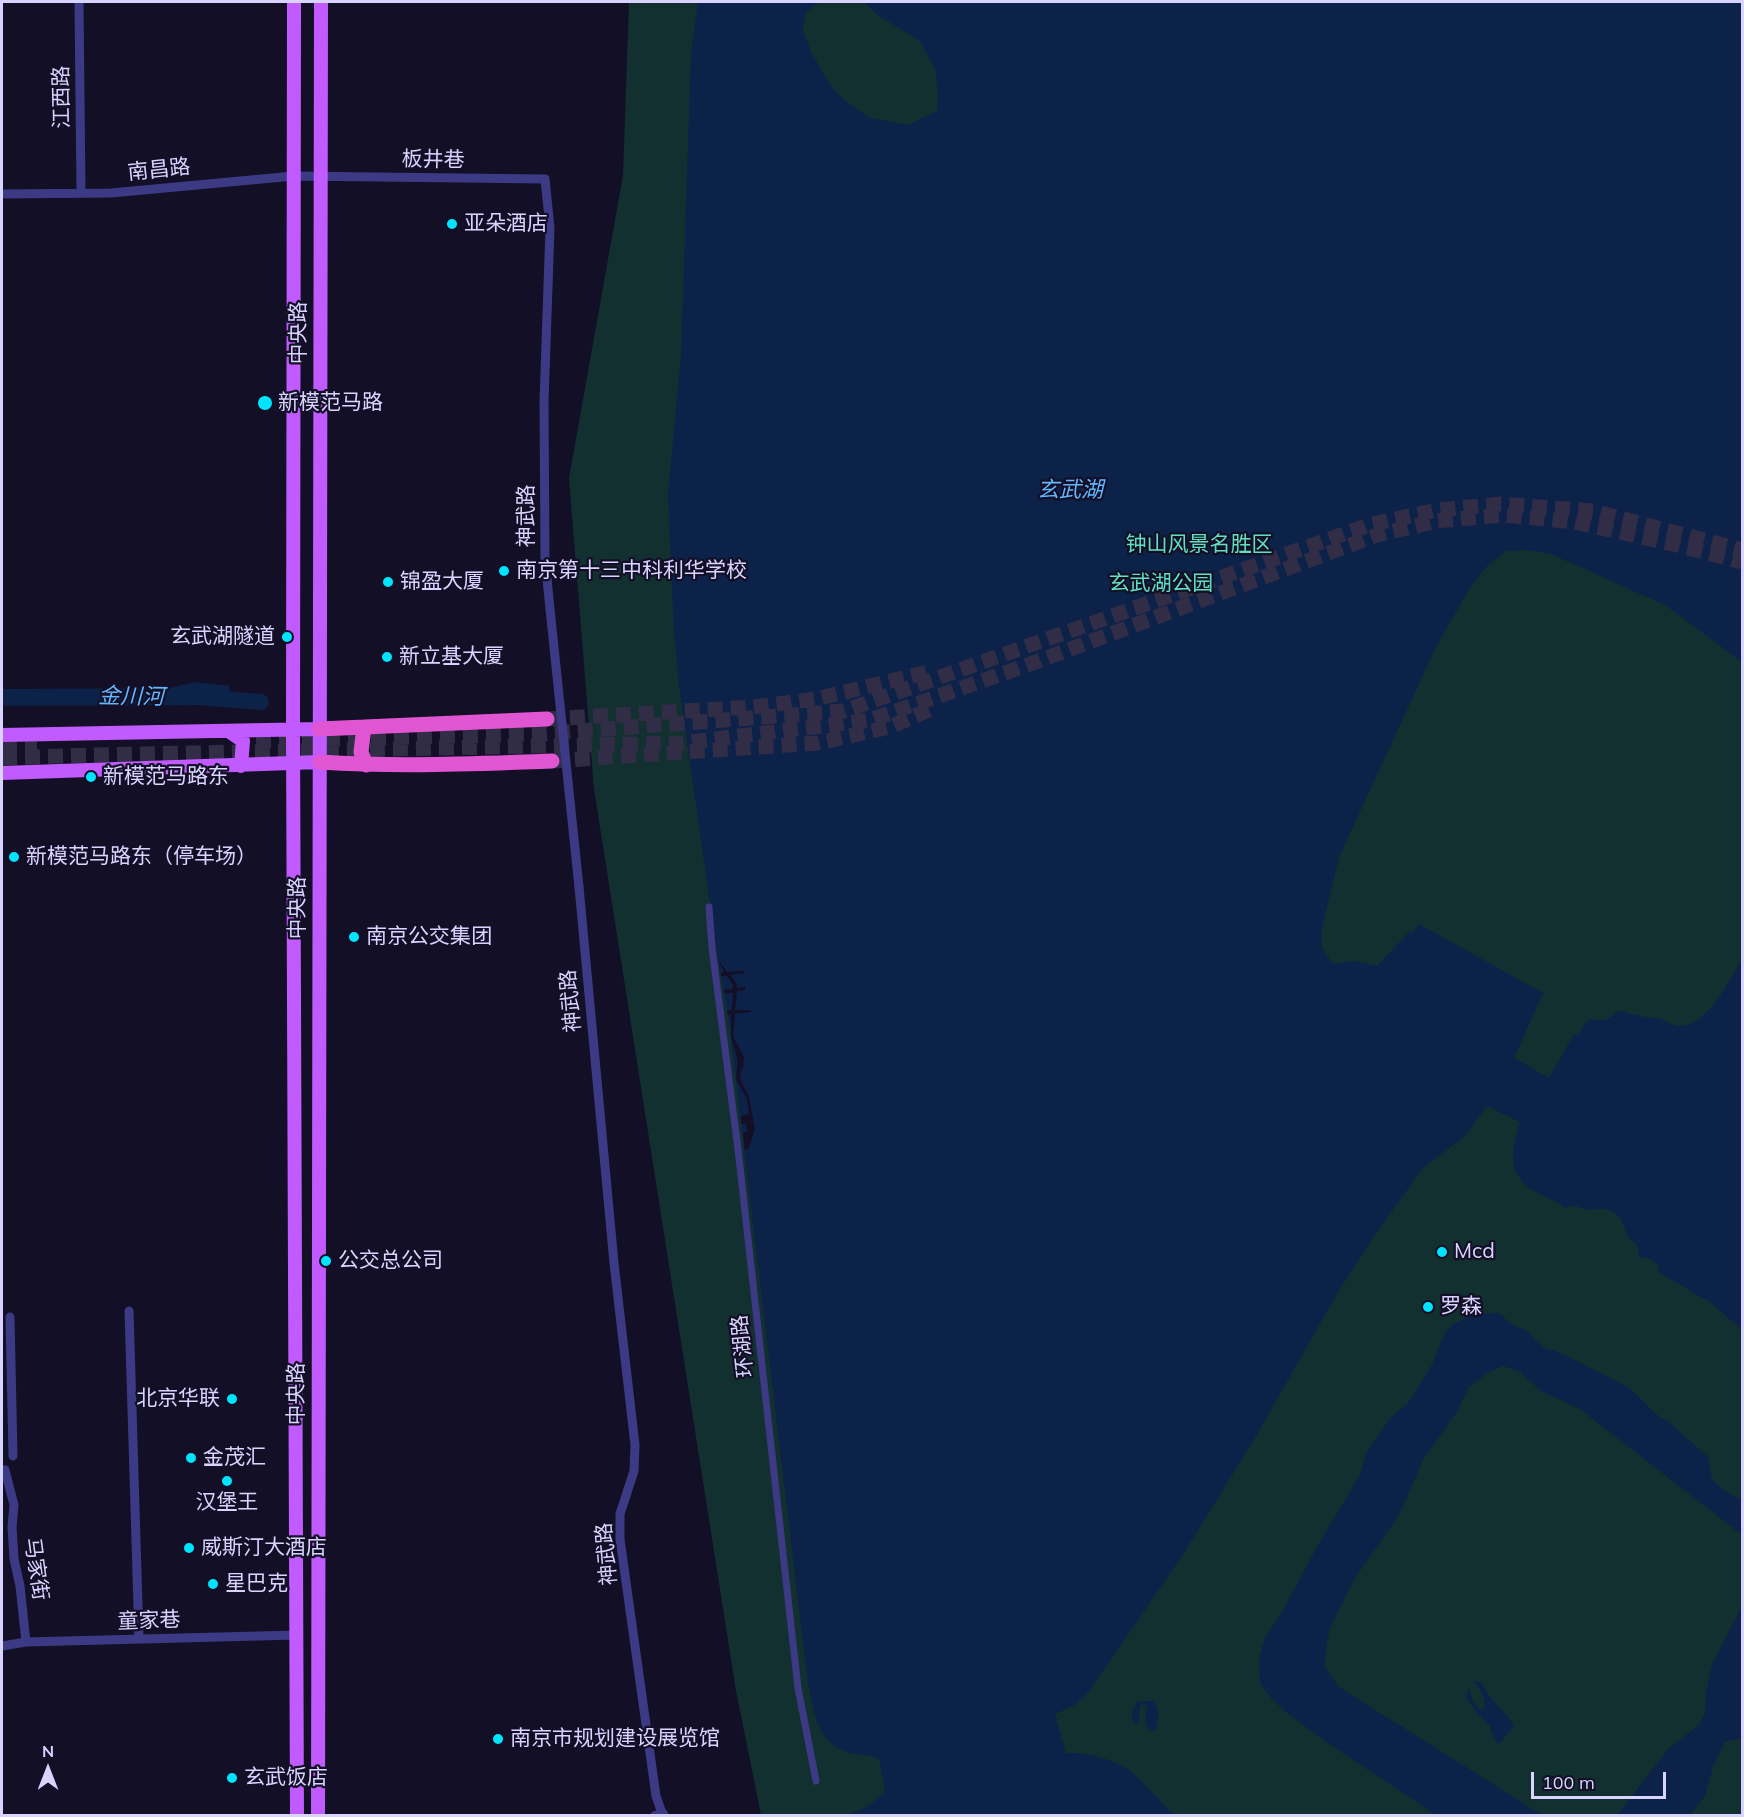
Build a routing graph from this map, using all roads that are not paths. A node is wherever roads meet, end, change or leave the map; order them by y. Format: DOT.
graph roads {
  1 [pos="78,2"];
  2 [pos="294,2"];
  3 [pos="321,2"];
  4 [pos="294,176"];
  5 [pos="320,176"];
  6 [pos="545,179"];
  7 [pos="81,193"];
  8 [pos="2,194"];
  9 [pos="547,719"];
  10 [pos="364,728"];
  11 [pos="319,729"];
  12 [pos="293,730"];
  13 [pos="230,732"];
  14 [pos="2,735"];
  15 [pos="552,761"];
  16 [pos="320,762"];
  17 [pos="294,763"];
  18 [pos="366,765"];
  19 [pos="241,766"];
  20 [pos="2,773"];
  21 [pos="709,907"];
  22 [pos="129,1311"];
  23 [pos="10,1317"];
  24 [pos="13,1456"];
  25 [pos="2,1470"];
  26 [pos="297,1635"];
  27 [pos="139,1639"];
  28 [pos="26,1642"];
  29 [pos="2,1646"];
  30 [pos="816,1781"];
  31 [pos="297,1815"];
  32 [pos="318,1815"];
  33 [pos="661,1815"];
  1 -- 7 [label="street, 江西路"];
  2 -- 4 [label="main road, 中央路"];
  3 -- 5 [label="main road, 中央路"];
  4 -- 5 [label="street, 南昌路"];
  4 -- 7 [label="street, 南昌路"];
  4 -- 12 [label="main road, 中央路"];
  5 -- 6 [label="street, 板井巷"];
  5 -- 11 [label="main road, 中央路"];
  6 -- 33 [label="street, 神武路, bridge"];
  7 -- 8 [label="street, 南昌路"];
  9 -- 10 [label="highway"];
  10 -- 11 [label="highway"];
  10 -- 18 [label="highway"];
  11 -- 12 [label="main road"];
  11 -- 16 [label="main road, 中央路"];
  12 -- 13 [label="main road"];
  12 -- 17 [label="main road, 中央路"];
  13 -- 14 [label="main road"];
  13 -- 19 [label="main road"];
  15 -- 18 [label="highway"];
  16 -- 17 [label="main road"];
  16 -- 18 [label="highway"];
  16 -- 32 [label="main road, 中央路"];
  17 -- 19 [label="main road"];
  17 -- 26 [label="main road, 中央路"];
  19 -- 20 [label="main road"];
  21 -- 30 [label="street, 环湖路"];
  22 -- 27 [label="street"];
  23 -- 24 [label="street"];
  25 -- 28 [label="street, 马家街"];
  26 -- 27 [label="street, 童家巷"];
  26 -- 31 [label="main road, 中央路"];
  27 -- 28 [label="street, 童家巷"];
  28 -- 29 [label="street, 童家巷"];
}
